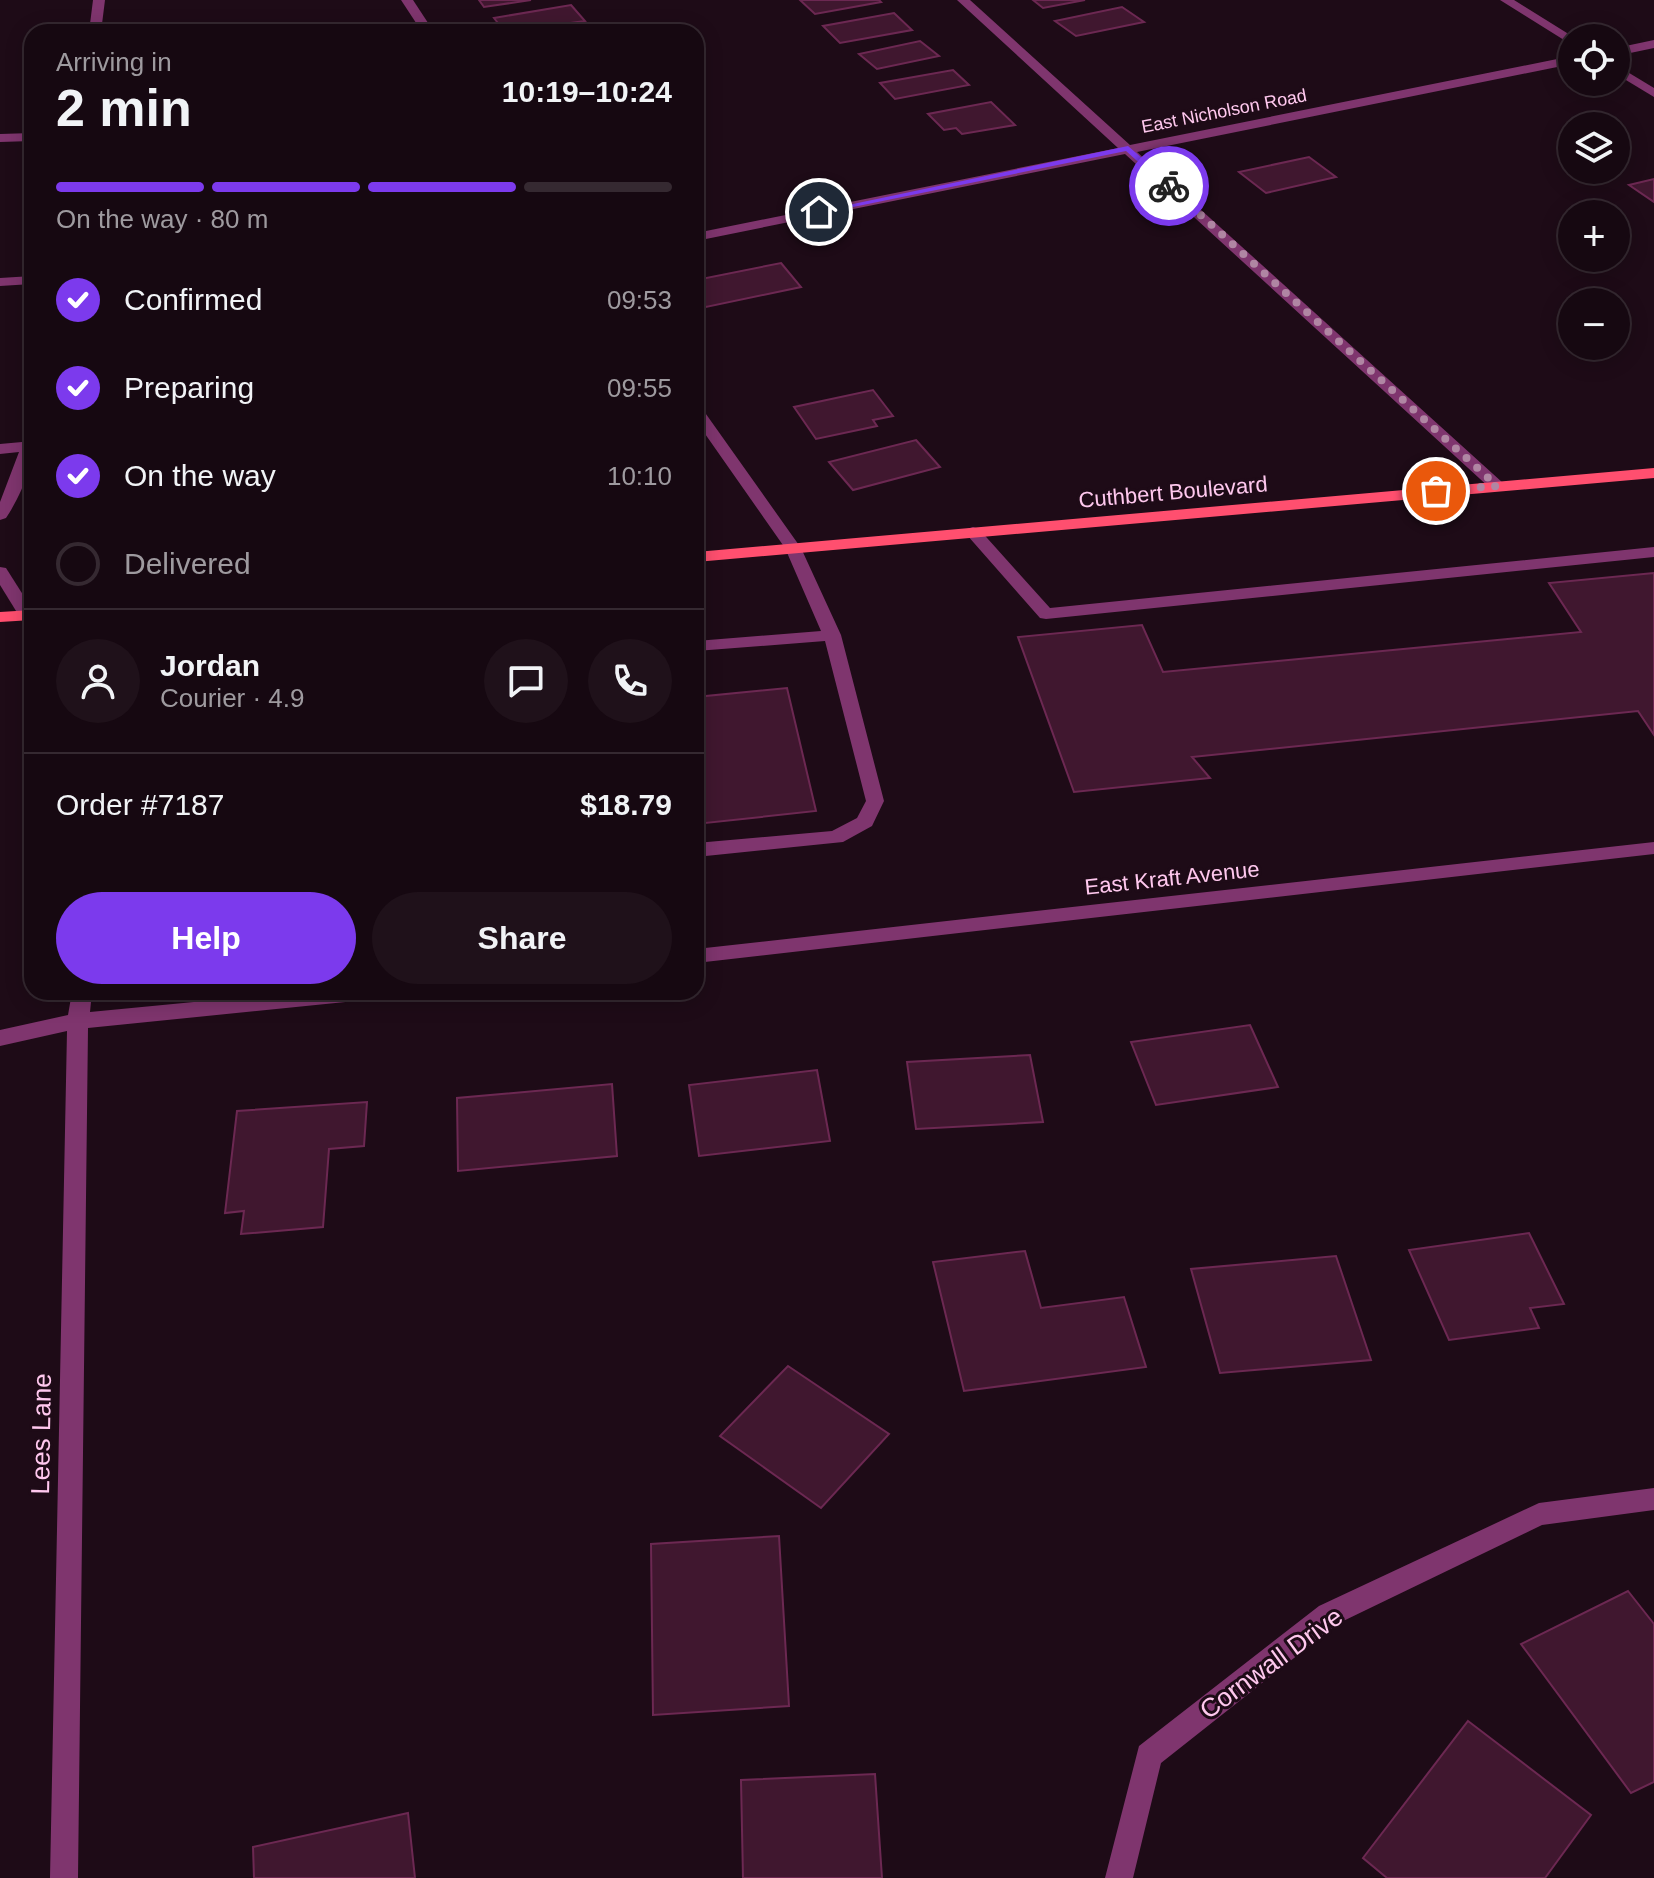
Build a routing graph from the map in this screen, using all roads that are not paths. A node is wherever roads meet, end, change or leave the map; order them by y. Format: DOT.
graph roads {
  1 [pos="99,0"];
  2 [pos="407,0"];
  3 [pos="963,0"];
  4 [pos="1506,0"];
  5 [pos="96,24"];
  6 [pos="423,24"];
  7 [pos="1558,32"];
  8 [pos="1654,44"];
  9 [pos="1630,49"];
  10 [pos="1558,63"];
  11 [pos="1630,78"];
  12 [pos="1654,93"];
  13 [pos="24,137"];
  14 [pos="0,138"];
  15 [pos="1128,148"];
  16 [pos="704,235"];
  17 [pos="24,280"];
  18 [pos="0,282"];
  19 [pos="704,421"];
  20 [pos="24,446"];
  21 [pos="0,449"];
  22 [pos="24,460"];
  23 [pos="1654,473"];
  24 [pos="1497,486"];
  25 [pos="0,515"];
  26 [pos="973,532"];
  27 [pos="793,548"];
  28 [pos="1654,552"];
  29 [pos="704,556"];
  30 [pos="0,572"];
  31 [pos="24,606"];
  32 [pos="24,615"];
  33 [pos="0,617"];
  34 [pos="832,635"];
  35 [pos="704,645"];
  36 [pos="1654,848"];
  37 [pos="704,849"];
  38 [pos="704,955"];
  39 [pos="81,1000"];
  40 [pos="293,1000"];
  41 [pos="78,1021"];
  42 [pos="0,1038"];
  43 [pos="1654,1499"];
  44 [pos="64,1878"];
  45 [pos="1119,1878"];
  1 -- 5 [label="street"];
  2 -- 6 [label="street"];
  3 -- 15 [label="street"];
  4 -- 7 [label="street"];
  8 -- 9 [label="street"];
  10 -- 15 [label="street, East Nicholson Road"];
  11 -- 12 [label="street"];
  13 -- 14 [label="street"];
  15 -- 16 [label="street, East Nicholson Road"];
  15 -- 24 [label="street"];
  17 -- 18 [label="street"];
  19 -- 27 [label="street"];
  20 -- 21 [label="street"];
  22 -- 25 [label="street"];
  23 -- 24 [label="main road, Cuthbert Boulevard"];
  24 -- 26 [label="main road, Cuthbert Boulevard"];
  26 -- 27 [label="main road, Cuthbert Boulevard"];
  26 -- 28 [label="street"];
  27 -- 29 [label="main road, Cuthbert Boulevard"];
  27 -- 34 [label="street"];
  30 -- 31 [label="street"];
  32 -- 33 [label="main road"];
  34 -- 35 [label="street"];
  34 -- 37 [label="street"];
  36 -- 38 [label="street, East Kraft Avenue"];
  39 -- 41 [label="street, Lees Lane"];
  40 -- 41 [label="street"];
  41 -- 42 [label="street"];
  41 -- 44 [label="street, Lees Lane"];
  43 -- 45 [label="street, Cornwall Drive"];
}
